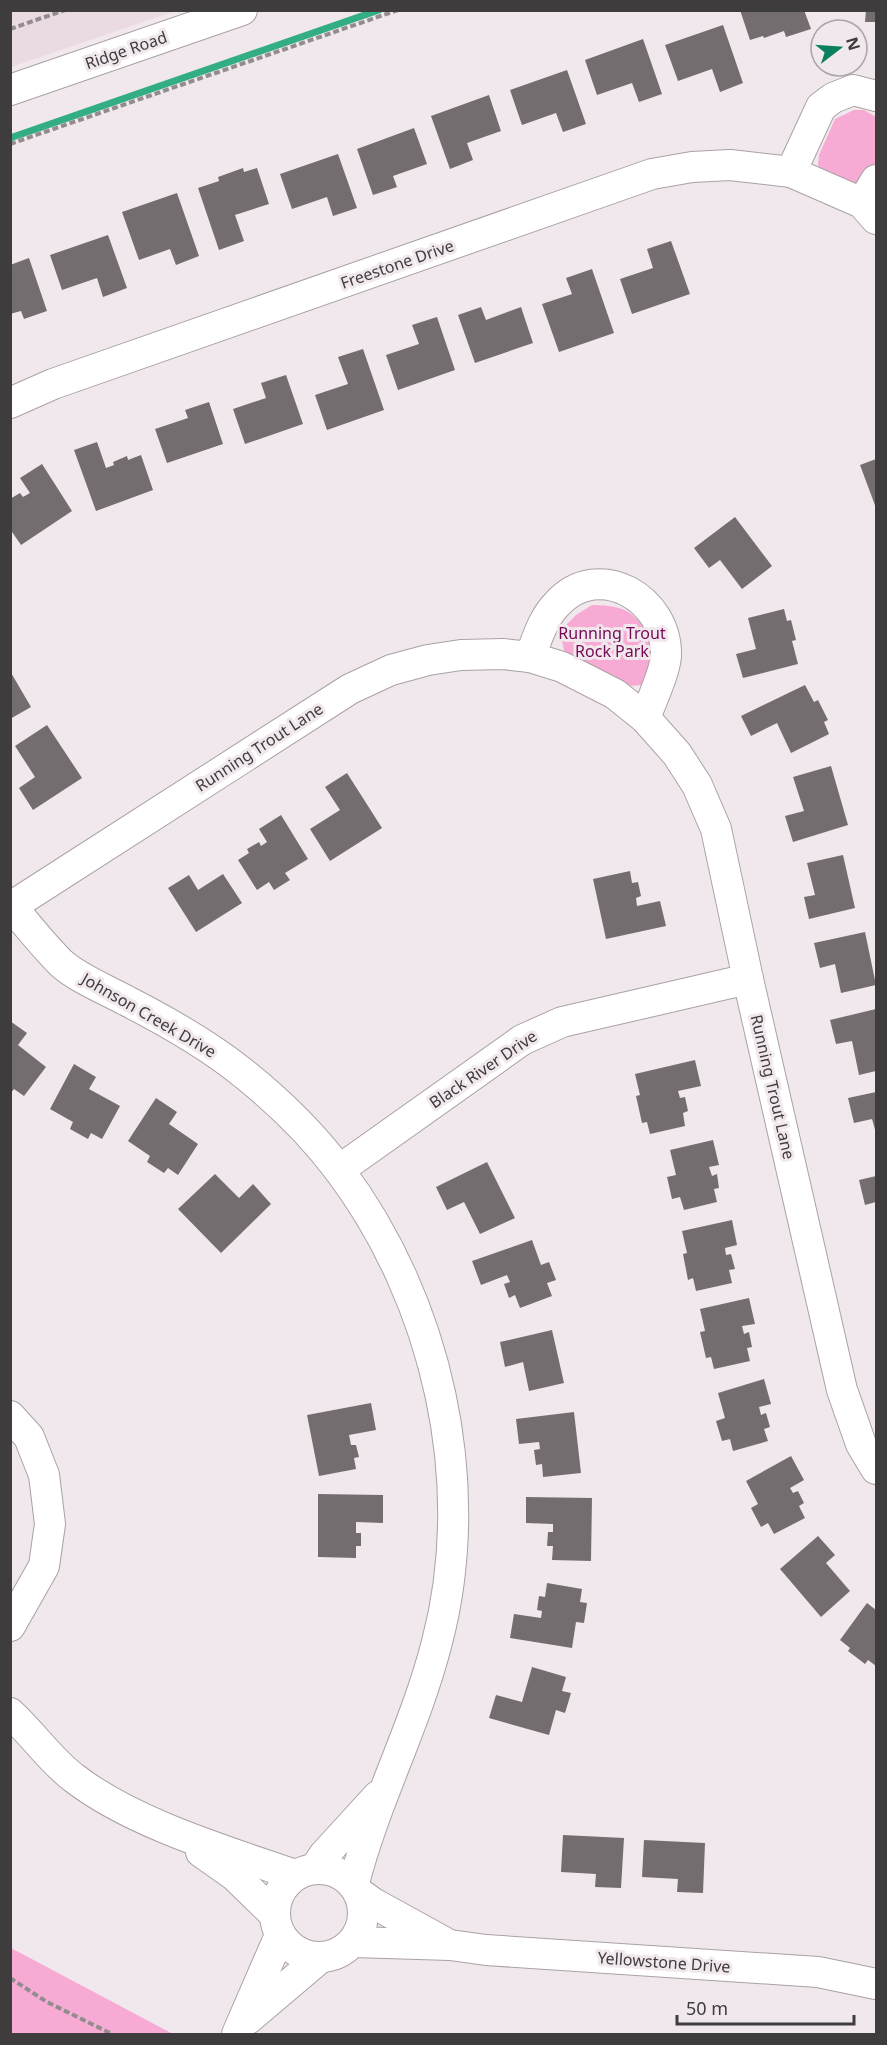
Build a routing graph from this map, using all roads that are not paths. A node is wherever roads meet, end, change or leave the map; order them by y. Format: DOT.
graph roads {
  1 [pos="242,10"];
  2 [pos="10,90"];
  3 [pos="876,96"];
  4 [pos="791,172"];
  5 [pos="872,201"];
  6 [pos="10,403"];
  7 [pos="530,657"];
  8 [pos="645,718"];
  9 [pos="11,905"];
  10 [pos="748,979"];
  11 [pos="339,1170"];
  12 [pos="10,1416"];
  13 [pos="876,1469"];
  14 [pos="10,1626"];
  15 [pos="10,1713"];
  16 [pos="386,1787"];
  17 [pos="170,1829"];
  18 [pos="305,1871"];
  19 [pos="356,1888"];
  20 [pos="278,1924"];
  21 [pos="354,1942"];
  22 [pos="450,1945"];
  23 [pos="320,1958"];
  24 [pos="876,1984"];
  25 [pos="240,2028"];
  1 -- 2 [label="street, Ridge Road"];
  3 -- 4 [label="street"];
  4 -- 5 [label="street, Freestone Drive"];
  4 -- 6 [label="street, Freestone Drive"];
  7 -- 8 [label="street, Running Trout Lane"];
  7 -- 8 [label="street"];
  7 -- 9 [label="street, Running Trout Lane"];
  8 -- 10 [label="street, Running Trout Lane"];
  9 -- 11 [label="street, Johnson Creek Drive"];
  10 -- 11 [label="street, Black River Drive"];
  10 -- 13 [label="street, Running Trout Lane"];
  11 -- 16 [label="street, Johnson Creek Drive"];
  12 -- 14 [label="street"];
  15 -- 17 [label="street"];
  16 -- 18 [label="street, Johnson Creek Drive"];
  16 -- 19 [label="street, Johnson Creek Drive"];
  17 -- 18 [label="street"];
  17 -- 20 [label="street"];
  18 -- 19 [label="street"];
  18 -- 20 [label="street"];
  19 -- 21 [label="street"];
  19 -- 22 [label="street, Yellowstone Drive"];
  20 -- 23 [label="street"];
  20 -- 25 [label="street"];
  21 -- 22 [label="street, Yellowstone Drive"];
  21 -- 23 [label="street"];
  22 -- 24 [label="street, Yellowstone Drive"];
  23 -- 25 [label="street"];
}
